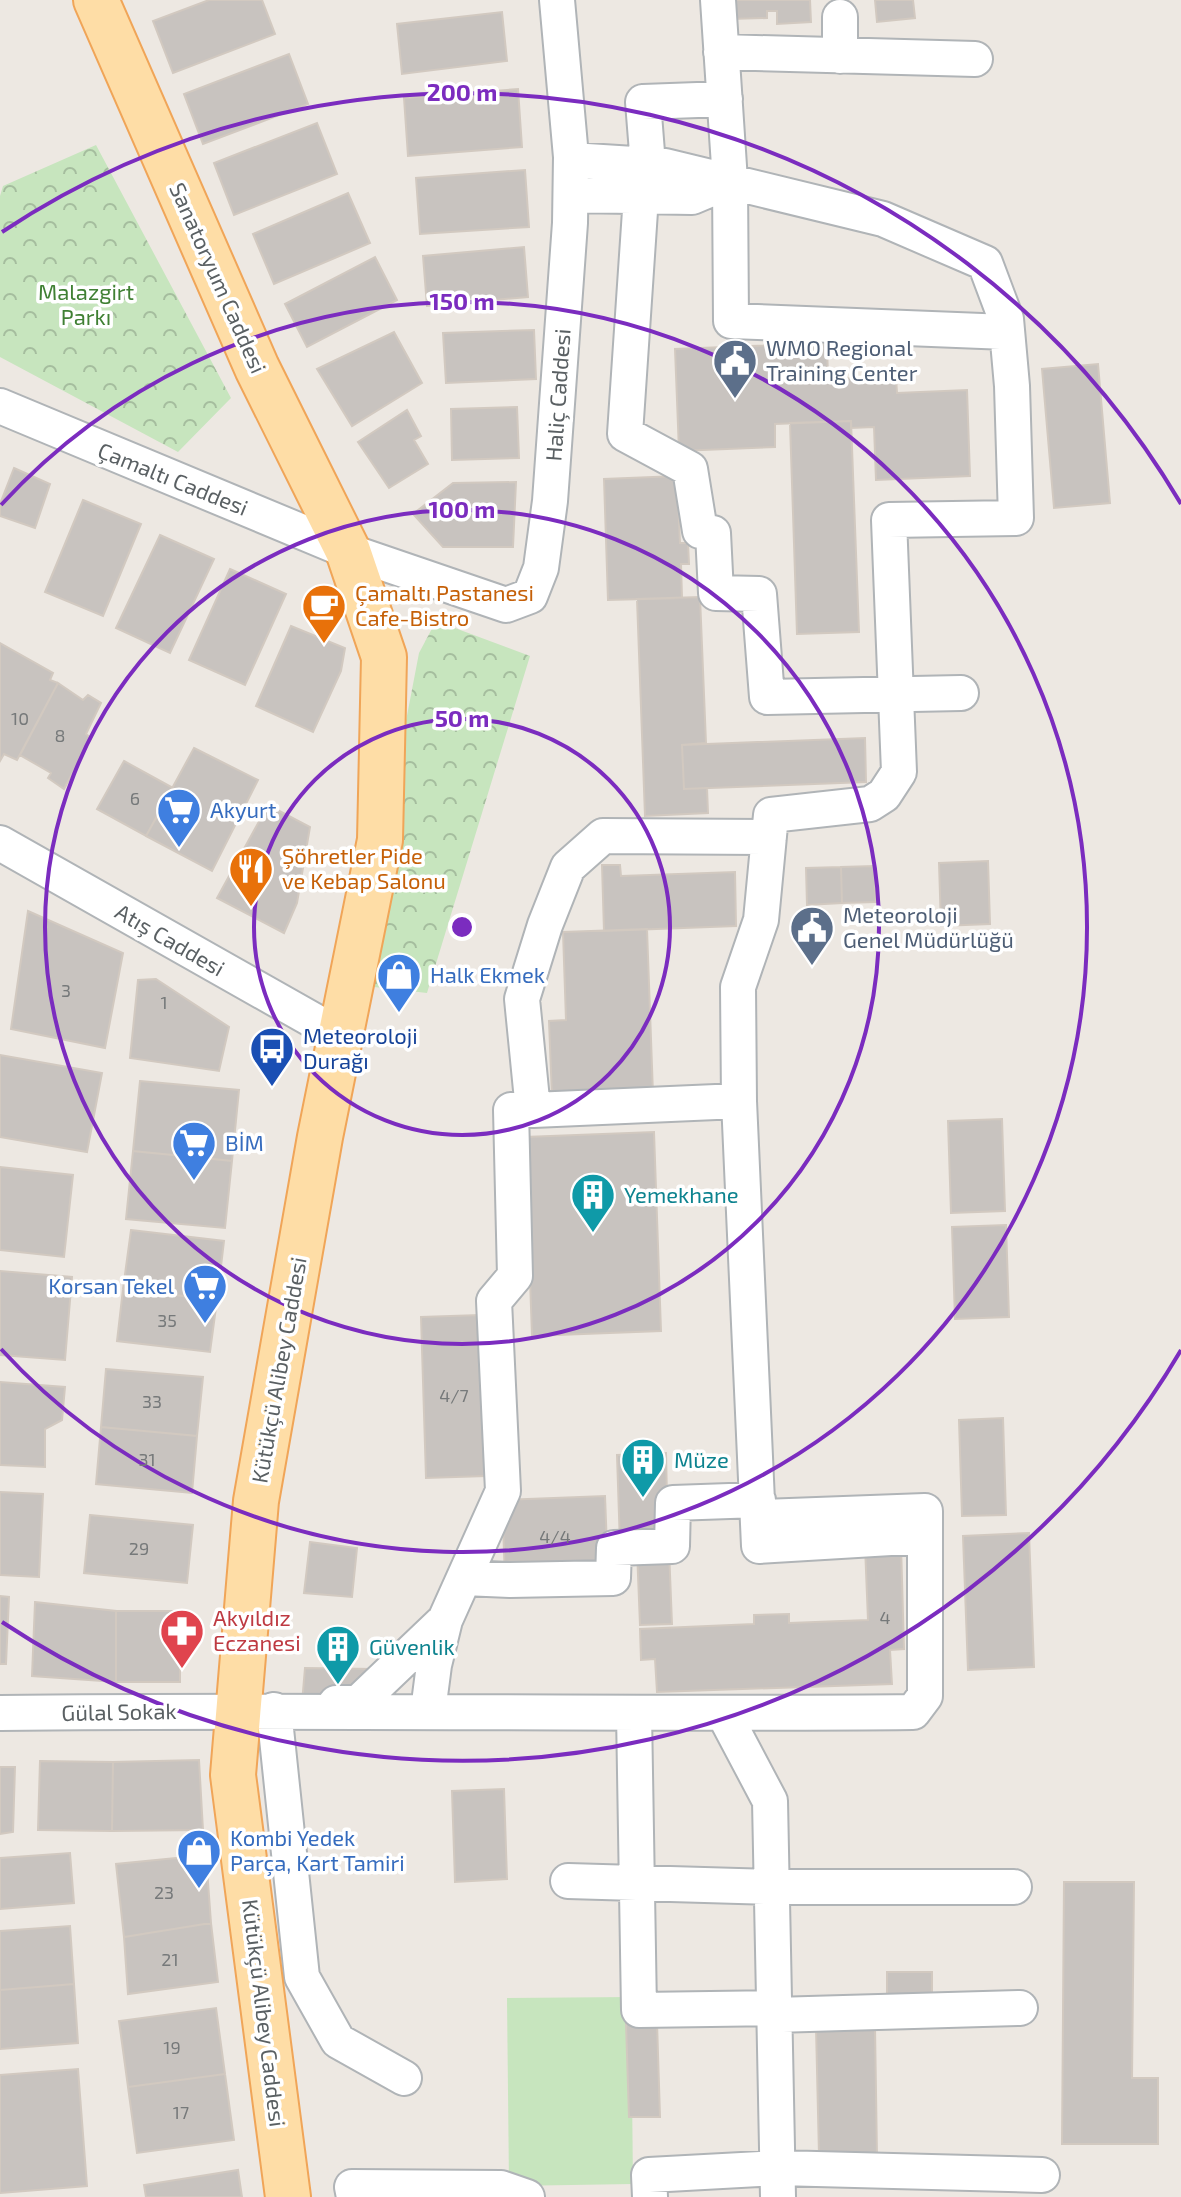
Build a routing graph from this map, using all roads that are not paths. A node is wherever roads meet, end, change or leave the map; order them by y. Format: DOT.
graph roads {
  1 [pos="96,0"];
  2 [pos="557,0"];
  3 [pos="718,0"];
  4 [pos="840,17"];
  5 [pos="721,52"];
  6 [pos="840,56"];
  7 [pos="975,59"];
  8 [pos="725,99"];
  9 [pos="571,160"];
  10 [pos="645,180"];
  11 [pos="730,181"];
  12 [pos="571,195"];
  13 [pos="1007,332"];
  14 [pos="0,406"];
  15 [pos="348,551"];
  16 [pos="961,693"];
  17 [pos="896,694"];
  18 [pos="769,837"];
  19 [pos="0,843"];
  20 [pos="341,1036"];
  21 [pos="739,1101"];
  22 [pos="533,1110"];
  23 [pos="759,1521"];
  24 [pos="464,1578"];
  25 [pos="445,1620"];
  26 [pos="312,1702"];
  27 [pos="256,1710"];
  28 [pos="428,1711"];
  29 [pos="0,1713"];
  30 [pos="634,1713"];
  31 [pos="724,1714"];
  32 [pos="568,1881"];
  33 [pos="638,1883"];
  34 [pos="772,1887"];
  35 [pos="1014,1887"];
  36 [pos="1020,2008"];
  37 [pos="774,2011"];
  38 [pos="404,2078"];
  39 [pos="1042,2175"];
  40 [pos="778,2182"];
  41 [pos="913,2184"];
  42 [pos="288,2197"];
  43 [pos="354,2197"];
  44 [pos="527,2197"];
  45 [pos="650,2197"];
  1 -- 15 [label="main road, Sanatoryum Caddesi"];
  2 -- 9 [label="street, Haliç Caddesi"];
  3 -- 5 [label="street"];
  4 -- 6 [label="street"];
  5 -- 6 [label="street"];
  5 -- 8 [label="street"];
  6 -- 7 [label="street"];
  8 -- 10 [label="street"];
  8 -- 11 [label="street"];
  9 -- 10 [label="street"];
  9 -- 12 [label="street, Haliç Caddesi"];
  10 -- 11 [label="street"];
  10 -- 12 [label="street"];
  10 -- 17 [label="street"];
  11 -- 13 [label="street"];
  11 -- 13 [label="street"];
  12 -- 15 [label="street, Haliç Caddesi"];
  13 -- 17 [label="street"];
  14 -- 15 [label="street, Çamaltı Caddesi"];
  15 -- 20 [label="main road, Kütükçü Alibey Caddesi"];
  16 -- 17 [label="street"];
  17 -- 18 [label="street"];
  18 -- 21 [label="street"];
  18 -- 22 [label="street"];
  19 -- 20 [label="street, Atış Caddesi"];
  20 -- 27 [label="main road, Kütükçü Alibey Caddesi"];
  21 -- 22 [label="street"];
  21 -- 23 [label="street"];
  22 -- 24 [label="street"];
  23 -- 24 [label="street"];
  23 -- 31 [label="street, Gülal Sokak"];
  24 -- 25 [label="street"];
  25 -- 26 [label="street"];
  25 -- 28 [label="street"];
  27 -- 28 [label="street, Gülal Sokak"];
  27 -- 29 [label="street, Gülal Sokak"];
  27 -- 38 [label="street"];
  27 -- 42 [label="main road, Kütükçü Alibey Caddesi"];
  28 -- 30 [label="street, Gülal Sokak"];
  30 -- 31 [label="street, Gülal Sokak"];
  30 -- 33 [label="street"];
  31 -- 34 [label="street"];
  32 -- 33 [label="street"];
  33 -- 34 [label="street"];
  33 -- 37 [label="street"];
  34 -- 35 [label="street"];
  34 -- 37 [label="street"];
  36 -- 37 [label="street"];
  37 -- 40 [label="street"];
  39 -- 41 [label="street"];
  40 -- 41 [label="street"];
  40 -- 45 [label="street"];
  43 -- 44 [label="street"];
}
